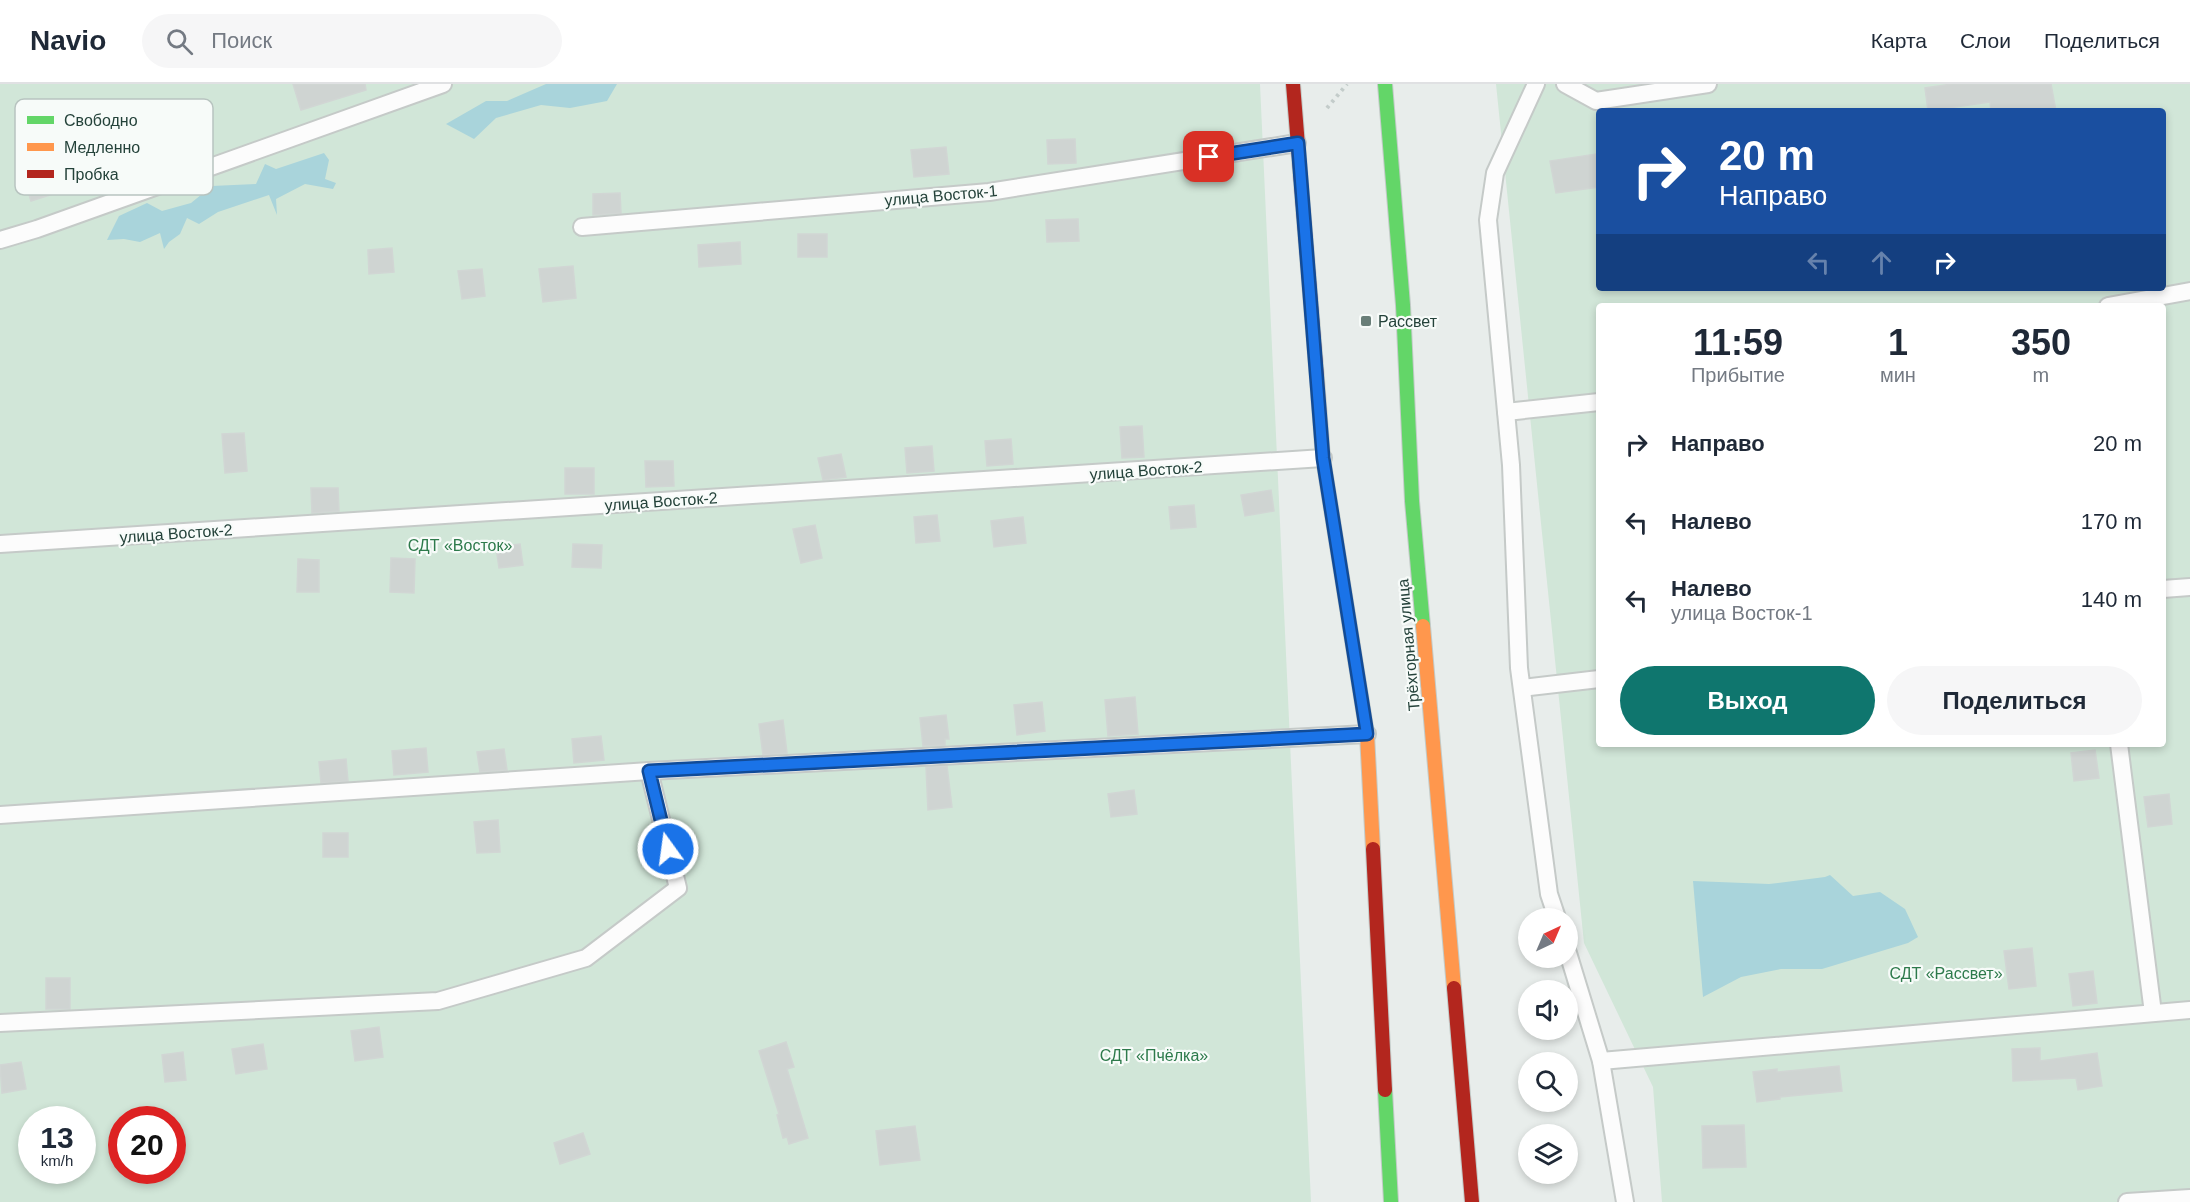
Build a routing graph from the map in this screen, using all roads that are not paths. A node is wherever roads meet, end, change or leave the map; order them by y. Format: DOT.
graph roads {
  1 [pos="443,84"];
  2 [pos="1293,84"];
  3 [pos="1385,84"];
  4 [pos="1536,84"];
  5 [pos="1565,84"];
  6 [pos="1708,84"];
  7 [pos="1298,143"];
  8 [pos="213,166"];
  9 [pos="132,195"];
  10 [pos="582,227"];
  11 [pos="0,240"];
  12 [pos="2190,291"];
  13 [pos="2124,303"];
  14 [pos="1596,402"];
  15 [pos="1506,412"];
  16 [pos="1323,458"];
  17 [pos="0,544"];
  18 [pos="2190,587"];
  19 [pos="2166,589"];
  20 [pos="1596,680"];
  21 [pos="1522,688"];
  22 [pos="1367,734"];
  23 [pos="2119,747"];
  24 [pos="649,771"];
  25 [pos="0,815"];
  26 [pos="1554,908"];
  27 [pos="1573,968"];
  28 [pos="2190,1010"];
  29 [pos="2153,1013"];
  30 [pos="0,1023"];
  31 [pos="1601,1060"];
  32 [pos="2190,1198"];
  33 [pos="1391,1202"];
  34 [pos="1472,1202"];
  35 [pos="1625,1202"];
  36 [pos="2127,1202"];
  1 -- 8 [label="lane"];
  2 -- 7 [label="main road"];
  3 -- 34 [label="main road, Трёхгорная улица"];
  4 -- 15 [label="lane"];
  5 -- 6 [label="lane"];
  7 -- 10 [label="lane, улица Восток-1"];
  7 -- 16 [label="main road"];
  9 -- 11 [label="lane"];
  12 -- 13 [label="lane"];
  14 -- 15 [label="lane"];
  15 -- 21 [label="lane"];
  16 -- 17 [label="lane, улица Восток-2"];
  16 -- 22 [label="main road"];
  18 -- 19 [label="lane"];
  20 -- 21 [label="lane"];
  21 -- 26 [label="lane"];
  22 -- 24 [label="lane"];
  22 -- 33 [label="main road"];
  23 -- 29 [label="lane"];
  24 -- 25 [label="lane"];
  24 -- 30 [label="lane"];
  27 -- 31 [label="lane"];
  28 -- 29 [label="lane"];
  29 -- 31 [label="lane"];
  31 -- 35 [label="lane"];
  32 -- 36 [label="lane"];
}
